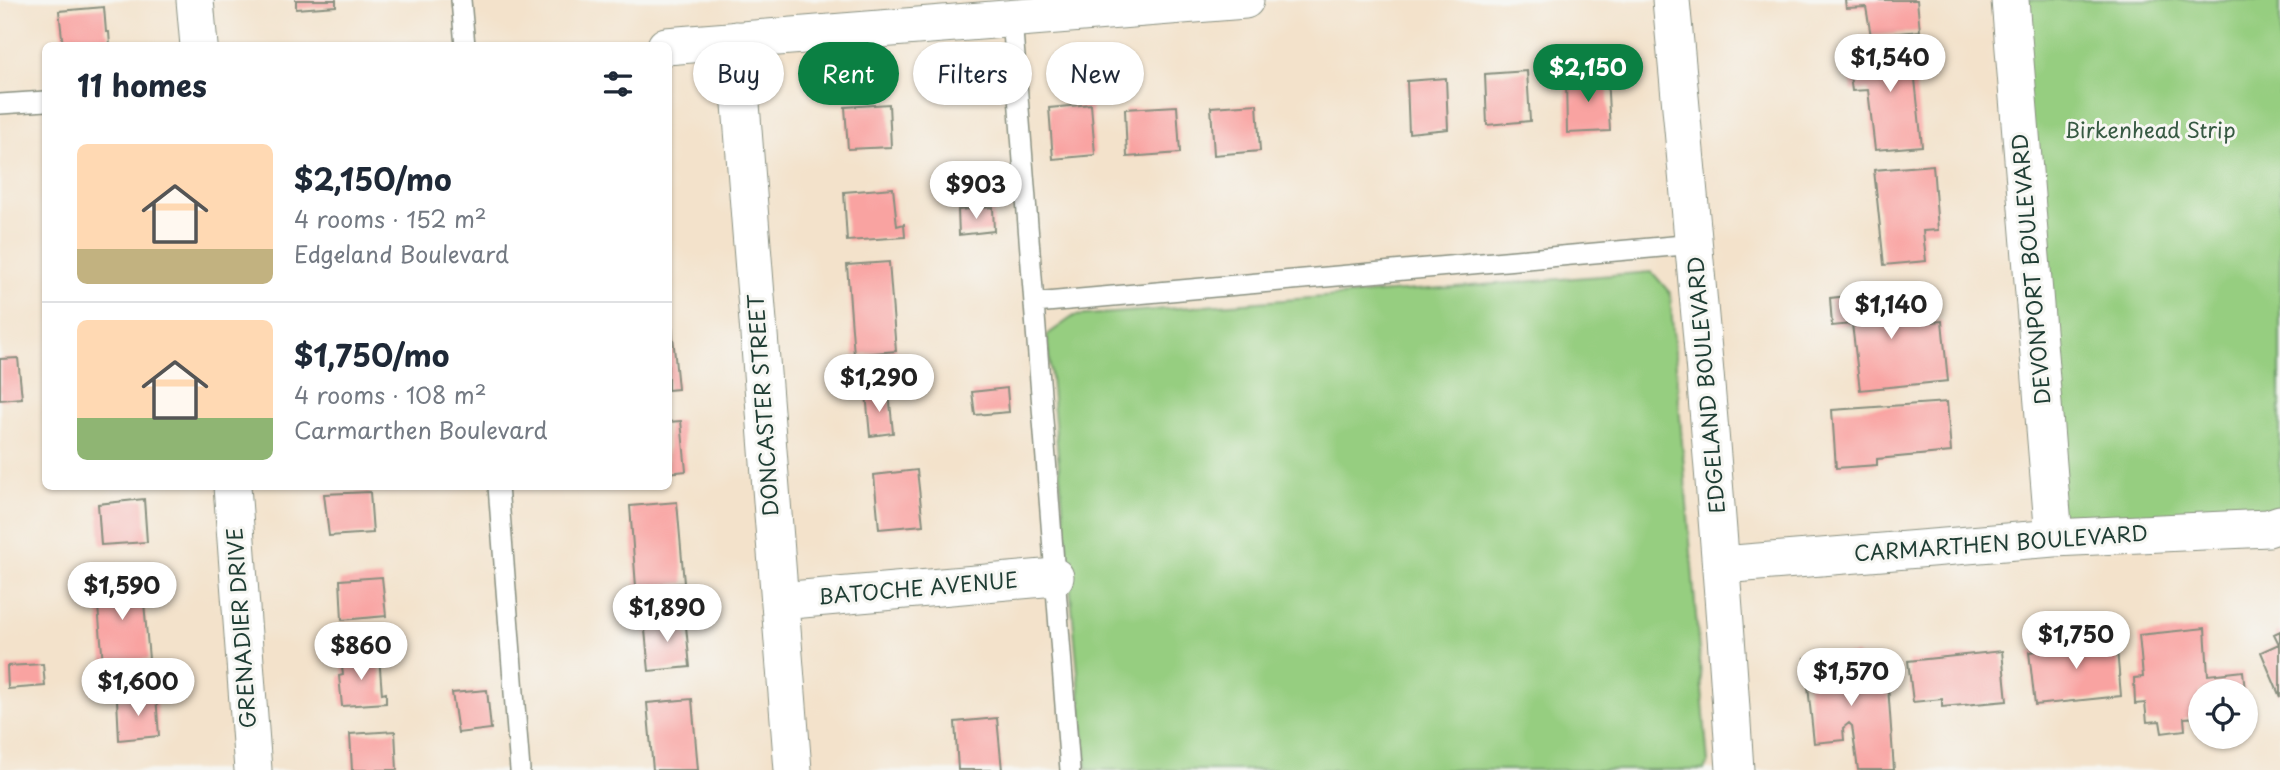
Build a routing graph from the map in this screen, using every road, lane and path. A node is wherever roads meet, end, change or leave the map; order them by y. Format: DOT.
graph roads {
  1 [pos="195,0"];
  2 [pos="461,0"];
  3 [pos="1245,0"];
  4 [pos="1671,0"];
  5 [pos="2010,0"];
  6 [pos="1012,18"];
  7 [pos="736,40"];
  8 [pos="199,42"];
  9 [pos="465,42"];
  10 [pos="672,45"];
  11 [pos="42,100"];
  12 [pos="0,104"];
  13 [pos="1695,244"];
  14 [pos="1035,303"];
  15 [pos="232,490"];
  16 [pos="498,490"];
  17 [pos="2280,524"];
  18 [pos="2054,538"];
  19 [pos="1722,565"];
  20 [pos="1055,577"];
  21 [pos="780,601"];
  22 [pos="253,770"];
  23 [pos="520,770"];
  24 [pos="793,770"];
  25 [pos="1070,770"];
  26 [pos="1735,770"];
  1 -- 8 [label="street"];
  2 -- 9 [label="lane"];
  3 -- 6 [label="street"];
  4 -- 13 [label="street, EDGELAND BOULEVARD"];
  5 -- 18 [label="street, DEVONPORT BOULEVARD"];
  6 -- 7 [label="street"];
  6 -- 14 [label="lane"];
  7 -- 10 [label="street"];
  7 -- 21 [label="street, DONCASTER STREET"];
  11 -- 12 [label="lane"];
  13 -- 14 [label="lane"];
  13 -- 19 [label="street, EDGELAND BOULEVARD"];
  14 -- 20 [label="lane"];
  15 -- 22 [label="street, GRENADIER DRIVE"];
  16 -- 23 [label="lane"];
  17 -- 18 [label="street, CARMARTHEN BOULEVARD"];
  18 -- 19 [label="street, CARMARTHEN BOULEVARD"];
  19 -- 26 [label="street, EDGELAND BOULEVARD"];
  20 -- 21 [label="street, BATOCHE AVENUE"];
  20 -- 25 [label="lane"];
  21 -- 24 [label="street, DONCASTER STREET"];
}
